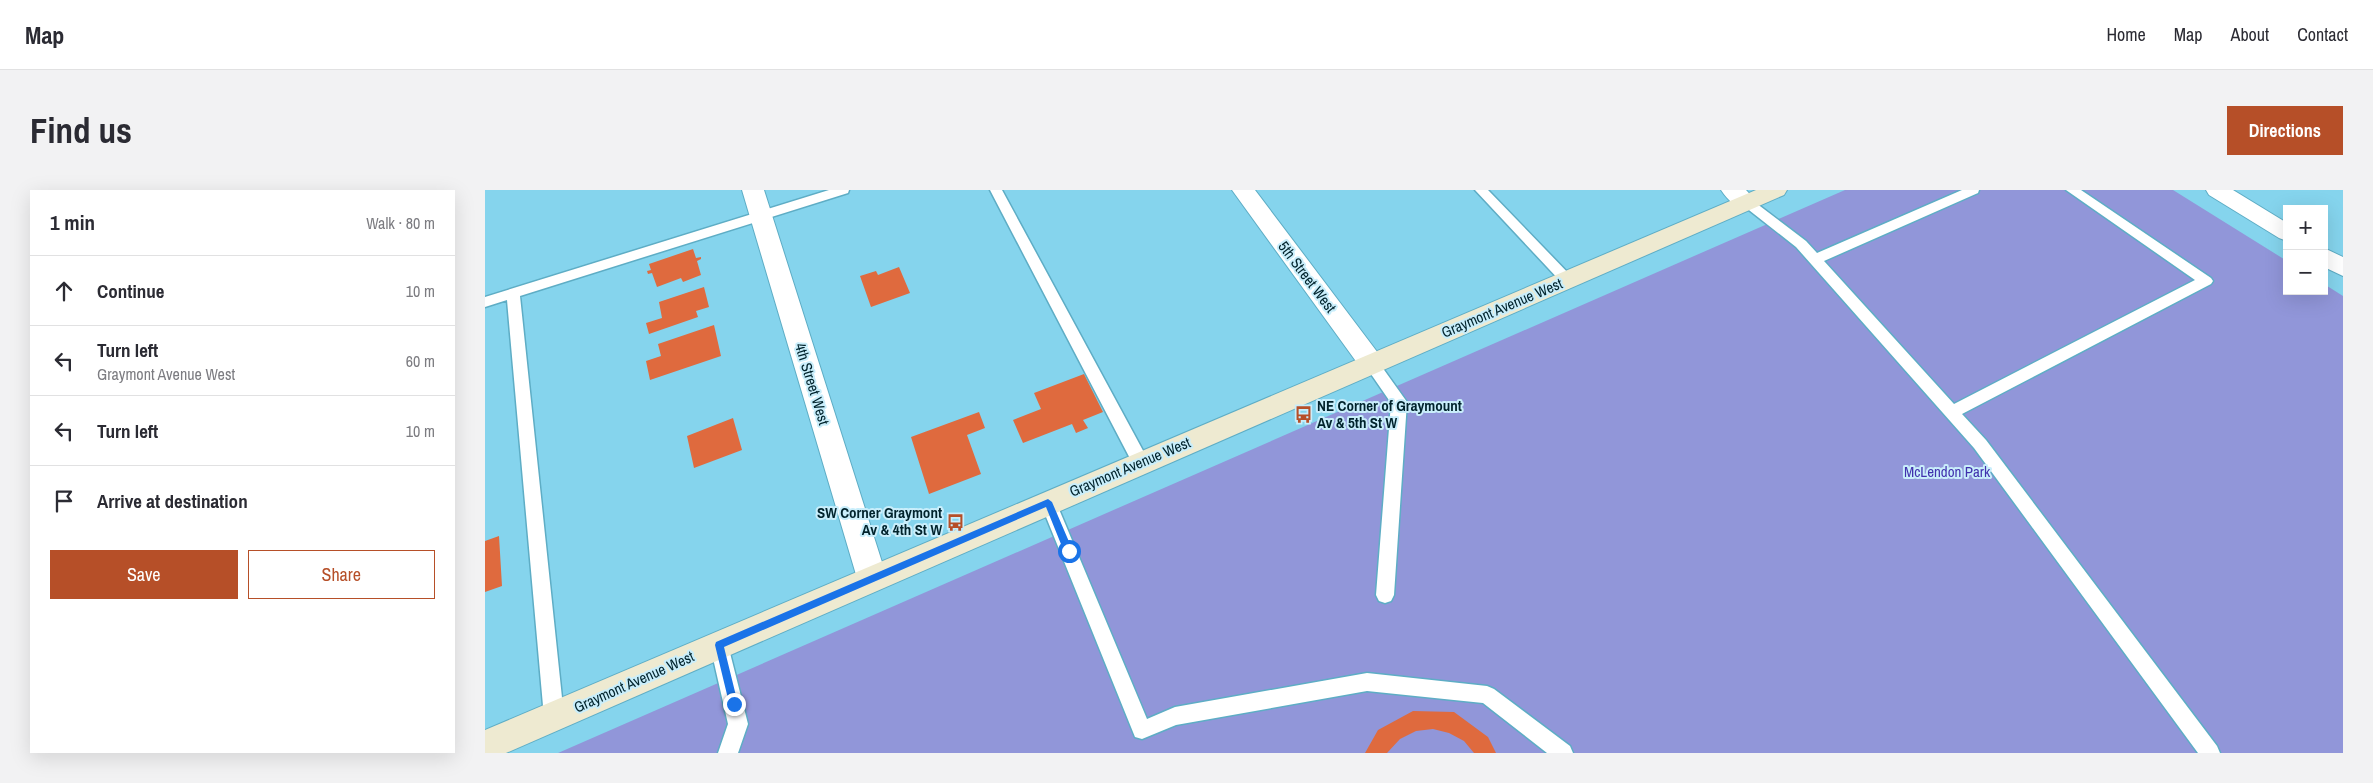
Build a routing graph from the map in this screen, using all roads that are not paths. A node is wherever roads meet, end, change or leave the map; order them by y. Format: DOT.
graph roads {
  1 [pos="753,190"];
  2 [pos="843,190"];
  3 [pos="995,190"];
  4 [pos="1243,190"];
  5 [pos="1481,190"];
  6 [pos="1776,190"];
  7 [pos="1973,190"];
  8 [pos="2072,190"];
  9 [pos="2217,190"];
  10 [pos="1740,196"];
  11 [pos="761,216"];
  12 [pos="2283,231"];
  13 [pos="2328,259"];
  14 [pos="1815,260"];
  15 [pos="2343,268"];
  16 [pos="1567,280"];
  17 [pos="513,293"];
  18 [pos="485,302"];
  19 [pos="1372,364"];
  20 [pos="1952,412"];
  21 [pos="1141,463"];
  22 [pos="1048,502"];
  23 [pos="872,578"];
  24 [pos="1385,595"];
  25 [pos="719,645"];
  26 [pos="554,717"];
  27 [pos="485,746"];
  28 [pos="728,753"];
  29 [pos="1563,753"];
  30 [pos="2210,753"];
  1 -- 11 [label="street, 4th Street West"];
  2 -- 11 [label="lane"];
  3 -- 21 [label="lane"];
  4 -- 19 [label="street, 5th Street West"];
  5 -- 16 [label="lane"];
  6 -- 10 [label="main road, Graymont Avenue West"];
  7 -- 14 [label="lane"];
  8 -- 20 [label="lane"];
  9 -- 12 [label="street"];
  10 -- 14 [label="lane"];
  10 -- 16 [label="main road, Graymont Avenue West"];
  11 -- 17 [label="lane"];
  11 -- 23 [label="street, 4th Street West"];
  13 -- 15 [label="street"];
  14 -- 20 [label="lane"];
  16 -- 19 [label="main road, Graymont Avenue West"];
  17 -- 18 [label="lane"];
  17 -- 26 [label="lane"];
  19 -- 21 [label="main road, Graymont Avenue West"];
  19 -- 24 [label="lane"];
  20 -- 30 [label="lane"];
  21 -- 22 [label="main road, Graymont Avenue West"];
  22 -- 23 [label="main road, Graymont Avenue West"];
  22 -- 29 [label="lane"];
  23 -- 25 [label="main road, Graymont Avenue West"];
  25 -- 26 [label="main road, Graymont Avenue West"];
  25 -- 28 [label="lane"];
  26 -- 27 [label="main road, Graymont Avenue West"];
}
